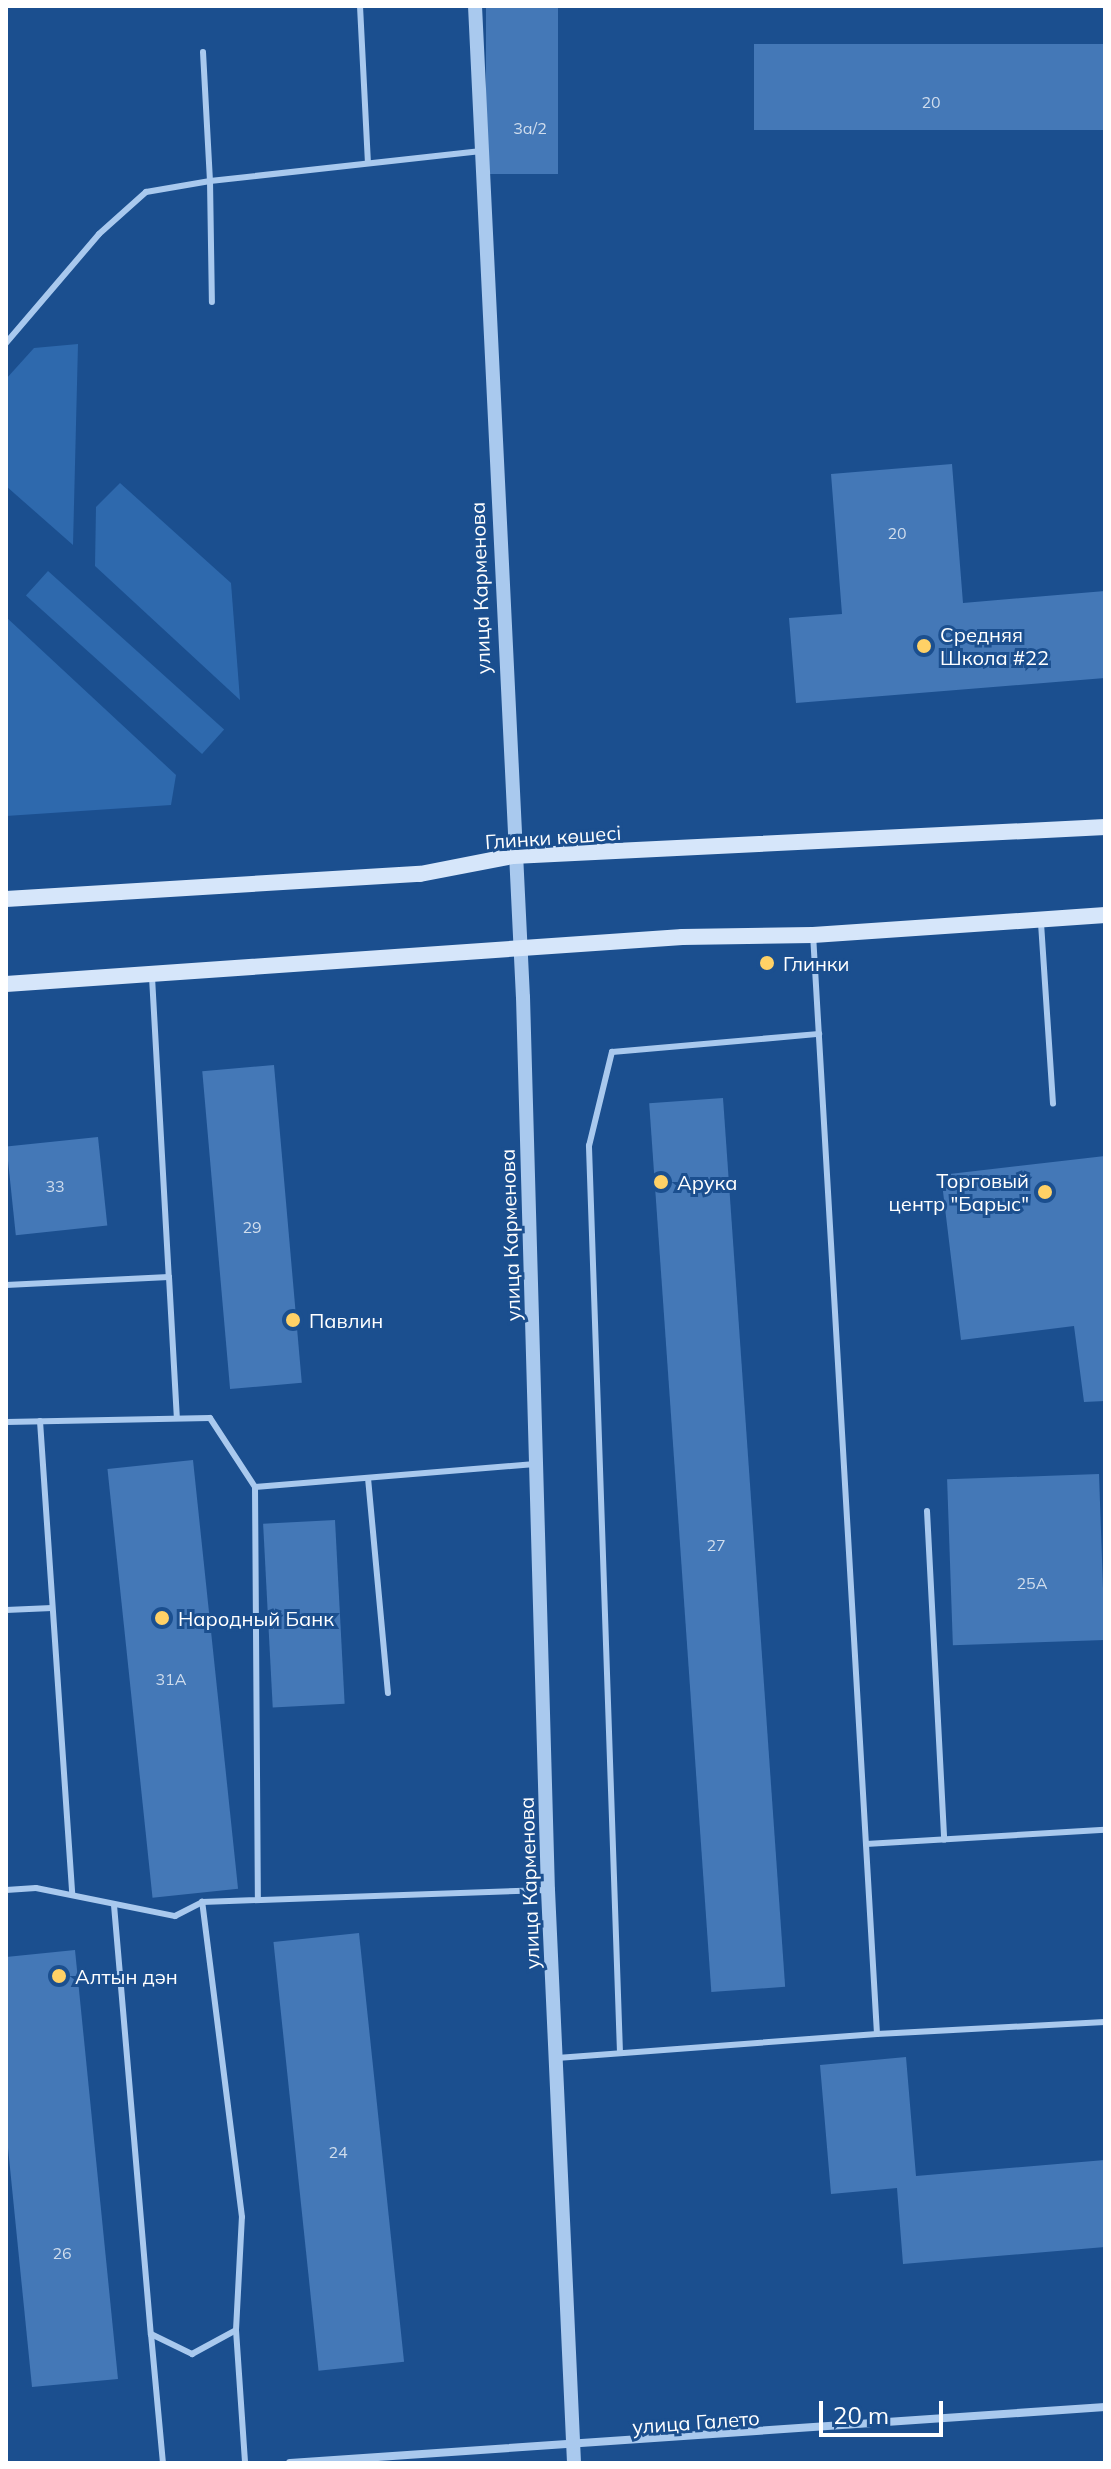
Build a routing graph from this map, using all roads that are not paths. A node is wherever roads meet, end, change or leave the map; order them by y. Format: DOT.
graph roads {
  1 [pos="360,6"];
  2 [pos="475,6"];
  3 [pos="203,52"];
  4 [pos="481,151"];
  5 [pos="368,162"];
  6 [pos="210,181"];
  7 [pos="212,302"];
  8 [pos="6,343"];
  9 [pos="1105,827"];
  10 [pos="513,856"];
  11 [pos="6,899"];
  12 [pos="1105,915"];
  13 [pos="1040,919"];
  14 [pos="813,935"];
  15 [pos="519,949"];
  16 [pos="152,973"];
  17 [pos="6,984"];
  18 [pos="819,1034"];
  19 [pos="1053,1104"];
  20 [pos="169,1277"];
  21 [pos="6,1285"];
  22 [pos="177,1418"];
  23 [pos="40,1421"];
  24 [pos="6,1422"];
  25 [pos="536,1464"];
  26 [pos="368,1478"];
  27 [pos="255,1487"];
  28 [pos="927,1511"];
  29 [pos="52,1608"];
  30 [pos="6,1610"];
  31 [pos="388,1693"];
  32 [pos="1105,1830"];
  33 [pos="944,1840"];
  34 [pos="866,1844"];
  35 [pos="6,1890"];
  36 [pos="548,1890"];
  37 [pos="72,1895"];
  38 [pos="258,1899"];
  39 [pos="202,1902"];
  40 [pos="114,1905"];
  41 [pos="1105,2022"];
  42 [pos="877,2034"];
  43 [pos="620,2053"];
  44 [pos="556,2058"];
  45 [pos="236,2330"];
  46 [pos="151,2334"];
  47 [pos="1105,2407"];
  48 [pos="574,2447"];
  49 [pos="163,2463"];
  50 [pos="245,2463"];
  51 [pos="290,2463"];
  52 [pos="574,2463"];
  1 -- 5 [label="lane"];
  2 -- 4 [label="street, улица Карменова"];
  3 -- 6 [label="lane"];
  4 -- 5 [label="lane"];
  4 -- 10 [label="street, улица Карменова"];
  5 -- 6 [label="lane"];
  6 -- 7 [label="lane"];
  6 -- 8 [label="lane"];
  9 -- 10 [label="main road, Глинки көшесі"];
  10 -- 11 [label="main road, Глинки көшесі"];
  10 -- 15 [label="street, улица Карменова"];
  12 -- 13 [label="main road"];
  13 -- 14 [label="main road"];
  13 -- 19 [label="lane"];
  14 -- 15 [label="main road"];
  14 -- 18 [label="lane"];
  15 -- 16 [label="main road"];
  15 -- 25 [label="street, улица Карменова"];
  16 -- 17 [label="main road"];
  16 -- 20 [label="lane"];
  18 -- 34 [label="lane"];
  18 -- 43 [label="lane"];
  20 -- 21 [label="lane"];
  20 -- 22 [label="lane"];
  22 -- 23 [label="lane"];
  22 -- 27 [label="lane"];
  23 -- 24 [label="lane"];
  23 -- 29 [label="lane"];
  25 -- 26 [label="lane"];
  25 -- 36 [label="street, улица Карменова"];
  26 -- 27 [label="lane"];
  26 -- 31 [label="lane"];
  27 -- 38 [label="lane"];
  28 -- 33 [label="lane"];
  29 -- 30 [label="lane"];
  29 -- 37 [label="lane"];
  32 -- 33 [label="lane"];
  33 -- 34 [label="lane"];
  34 -- 42 [label="lane"];
  35 -- 37 [label="lane"];
  36 -- 38 [label="lane"];
  36 -- 44 [label="street, улица Карменова"];
  37 -- 40 [label="lane"];
  38 -- 39 [label="lane"];
  39 -- 40 [label="lane"];
  39 -- 45 [label="lane"];
  40 -- 46 [label="lane"];
  41 -- 42 [label="lane"];
  42 -- 43 [label="lane"];
  43 -- 44 [label="lane"];
  44 -- 48 [label="street, улица Карменова"];
  45 -- 46 [label="lane"];
  45 -- 50 [label="lane"];
  46 -- 49 [label="lane"];
  47 -- 48 [label="street, улица Галето"];
  48 -- 51 [label="street, улица Галето"];
  48 -- 52 [label="street, улица Карменова"];
}
